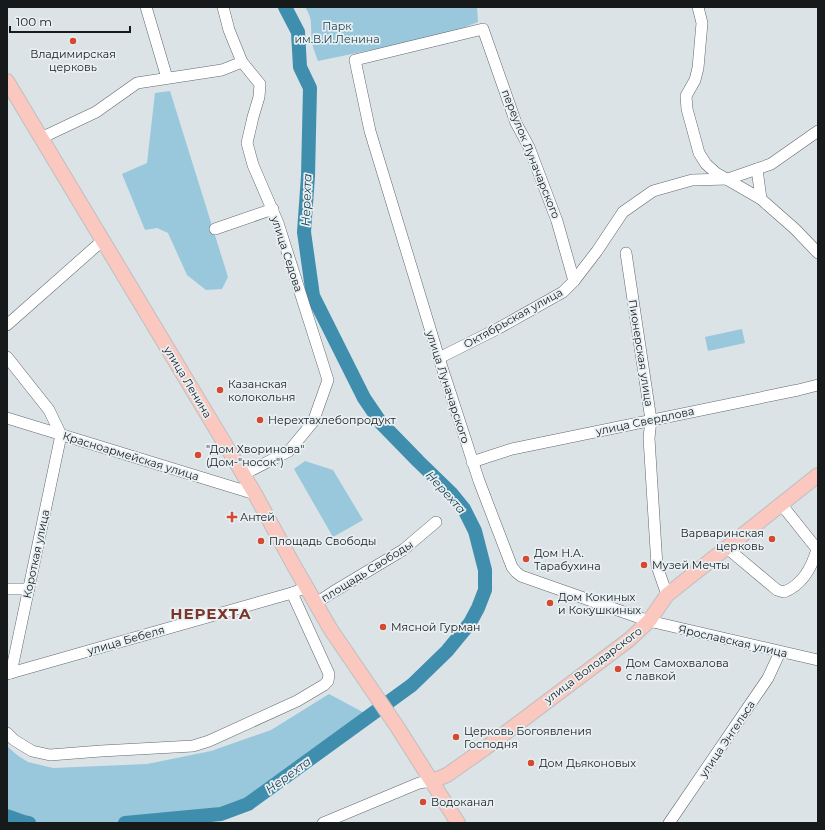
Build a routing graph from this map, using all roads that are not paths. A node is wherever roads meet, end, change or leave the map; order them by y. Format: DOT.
graph roads {
  1 [pos="146,7"];
  2 [pos="223,7"];
  3 [pos="698,7"];
  4 [pos="355,60"];
  5 [pos="242,62"];
  6 [pos="167,78"];
  7 [pos="7,81"];
  8 [pos="818,131"];
  9 [pos="41,138"];
  10 [pos="757,170"];
  11 [pos="728,179"];
  12 [pos="761,199"];
  13 [pos="272,209"];
  14 [pos="215,229"];
  15 [pos="102,241"];
  16 [pos="626,253"];
  17 [pos="818,253"];
  18 [pos="574,281"];
  19 [pos="7,325"];
  20 [pos="7,357"];
  21 [pos="439,358"];
  22 [pos="818,385"];
  23 [pos="7,418"];
  24 [pos="651,420"];
  25 [pos="61,435"];
  26 [pos="472,462"];
  27 [pos="244,474"];
  28 [pos="818,475"];
  29 [pos="256,494"];
  30 [pos="781,504"];
  31 [pos="436,522"];
  32 [pos="727,548"];
  33 [pos="307,587"];
  34 [pos="7,589"];
  35 [pos="29,589"];
  36 [pos="292,593"];
  37 [pos="667,595"];
  38 [pos="316,603"];
  39 [pos="649,621"];
  40 [pos="780,652"];
  41 [pos="818,660"];
  42 [pos="9,674"];
  43 [pos="7,733"];
  44 [pos="432,781"];
  45 [pos="323,823"];
  46 [pos="458,823"];
  47 [pos="669,823"];
  1 -- 6 [label="street"];
  2 -- 5 [label="street, улица Седова"];
  3 -- 11 [label="street"];
  4 -- 18 [label="street, переулок Луначарского"];
  4 -- 21 [label="street, улица Луначарского"];
  5 -- 6 [label="street"];
  5 -- 13 [label="street, улица Седова"];
  6 -- 9 [label="street"];
  7 -- 9 [label="main road, улица Ленина"];
  8 -- 10 [label="street, Октябрьская улица"];
  9 -- 15 [label="main road, улица Ленина"];
  10 -- 11 [label="street, Октябрьская улица"];
  10 -- 12 [label="street"];
  11 -- 12 [label="street"];
  11 -- 18 [label="street, Октябрьская улица"];
  12 -- 17 [label="street"];
  13 -- 14 [label="street"];
  13 -- 27 [label="street, улица Седова"];
  15 -- 19 [label="street"];
  15 -- 27 [label="main road, улица Ленина"];
  16 -- 24 [label="street, Пионерская улица"];
  18 -- 21 [label="street, Октябрьская улица"];
  20 -- 25 [label="street"];
  21 -- 26 [label="street, улица Луначарского"];
  22 -- 24 [label="street, улица Свердлова"];
  23 -- 25 [label="street, Красноармейская улица"];
  24 -- 26 [label="street, улица Свердлова"];
  24 -- 37 [label="street, Пионерская улица"];
  25 -- 29 [label="street, Красноармейская улица"];
  25 -- 35 [label="street, Короткая улица"];
  26 -- 39 [label="street, улица Луначарского"];
  27 -- 29 [label="main road, улица Ленина"];
  28 -- 30 [label="main road, улица Володарского"];
  29 -- 33 [label="main road, улица Ленина"];
  30 -- 32 [label="main road, улица Володарского"];
  30 -- 32 [label="street"];
  31 -- 38 [label="street, площадь Свободы"];
  32 -- 37 [label="main road, улица Володарского"];
  33 -- 36 [label="street, улица Бебеля"];
  33 -- 38 [label="main road, улица Ленина"];
  34 -- 35 [label="street"];
  35 -- 42 [label="street, Короткая улица"];
  36 -- 42 [label="street, улица Бебеля"];
  36 -- 43 [label="street"];
  37 -- 39 [label="main road, улица Володарского"];
  38 -- 44 [label="main road, улица Ленина"];
  39 -- 40 [label="street, Ярославская улица"];
  39 -- 44 [label="main road, улица Володарского"];
  40 -- 41 [label="street, Ярославская улица"];
  40 -- 47 [label="street, улица Энгельса"];
  44 -- 45 [label="street"];
  44 -- 46 [label="main road"];
}
